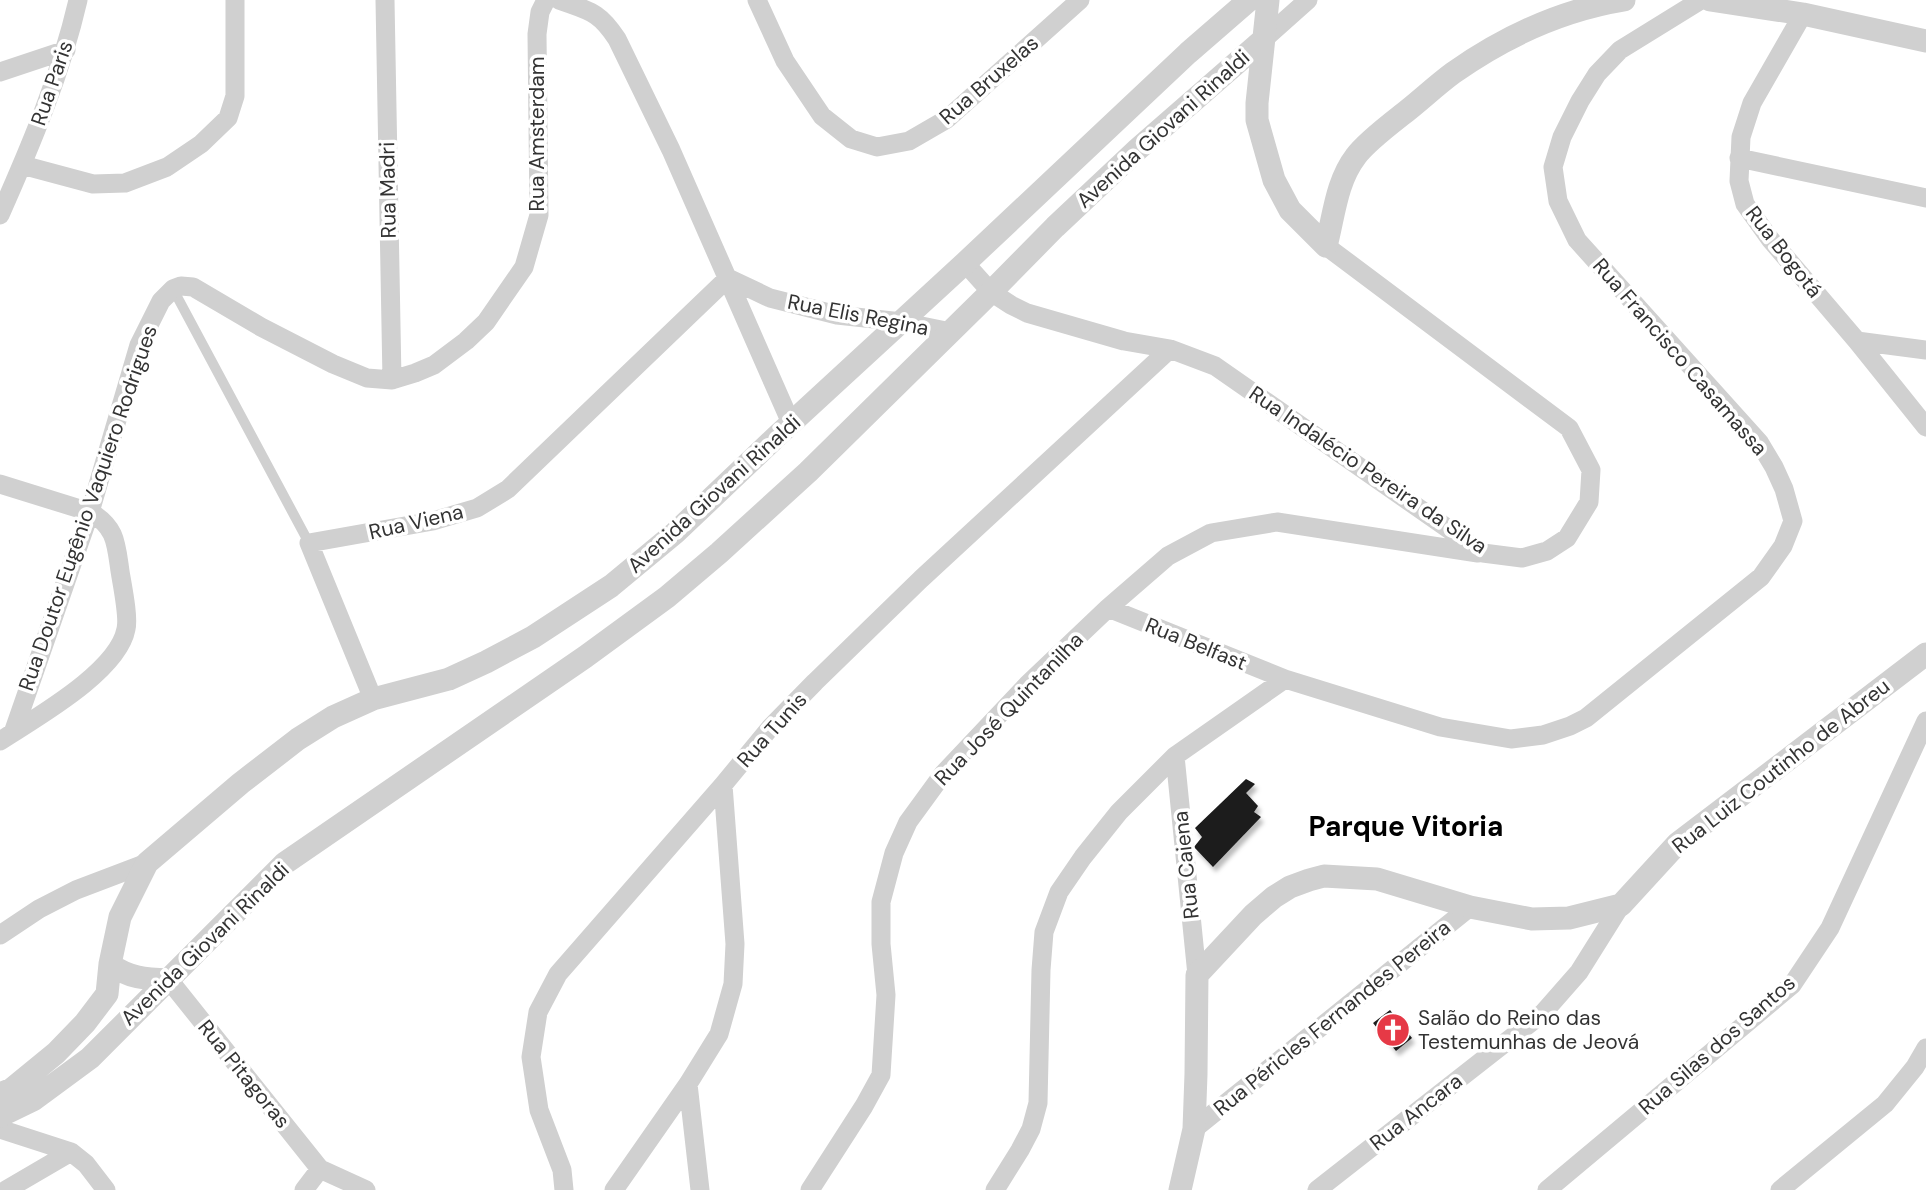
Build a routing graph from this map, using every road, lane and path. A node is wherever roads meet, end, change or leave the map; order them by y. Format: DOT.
graph roads {
  1 [pos="78,0"];
  2 [pos="235,0"];
  3 [pos="385,0"];
  4 [pos="547,0"];
  5 [pos="559,0"];
  6 [pos="757,0"];
  7 [pos="1080,0"];
  8 [pos="1249,0"];
  9 [pos="1268,0"];
  10 [pos="1308,0"];
  11 [pos="1624,0"];
  12 [pos="1700,0"];
  13 [pos="1710,0"];
  14 [pos="1803,14"];
  15 [pos="1263,40"];
  16 [pos="1926,41"];
  17 [pos="66,50"];
  18 [pos="1250,64"];
  19 [pos="0,72"];
  20 [pos="1739,158"];
  21 [pos="22,165"];
  22 [pos="1926,198"];
  23 [pos="0,215"];
  24 [pos="1326,246"];
  25 [pos="965,263"];
  26 [pos="728,278"];
  27 [pos="173,289"];
  28 [pos="992,292"];
  29 [pos="902,322"];
  30 [pos="951,332"];
  31 [pos="1857,341"];
  32 [pos="1170,349"];
  33 [pos="1926,350"];
  34 [pos="392,380"];
  35 [pos="791,423"];
  36 [pos="1926,427"];
  37 [pos="0,484"];
  38 [pos="90,512"];
  39 [pos="309,543"];
  40 [pos="1483,553"];
  41 [pos="1108,608"];
  42 [pos="1926,654"];
  43 [pos="1284,679"];
  44 [pos="373,699"];
  45 [pos="1926,721"];
  46 [pos="6,737"];
  47 [pos="1175,756"];
  48 [pos="723,785"];
  49 [pos="147,863"];
  50 [pos="1621,905"];
  51 [pos="1470,907"];
  52 [pos="0,935"];
  53 [pos="110,964"];
  54 [pos="1197,975"];
  55 [pos="169,980"];
  56 [pos="1926,1048"];
  57 [pos="688,1084"];
  58 [pos="0,1094"];
  59 [pos="0,1116"];
  60 [pos="0,1129"];
  61 [pos="1194,1129"];
  62 [pos="71,1152"];
  63 [pos="320,1169"];
  64 [pos="6,1190"];
  65 [pos="106,1190"];
  66 [pos="304,1190"];
  67 [pos="366,1190"];
  68 [pos="564,1190"];
  69 [pos="614,1190"];
  70 [pos="699,1190"];
  71 [pos="810,1190"];
  72 [pos="995,1190"];
  73 [pos="1180,1190"];
  74 [pos="1317,1190"];
  75 [pos="1547,1190"];
  76 [pos="1780,1190"];
  1 -- 17 [label="street, Rua Paris"];
  2 -- 21 [label="street"];
  3 -- 34 [label="street, Rua Madri"];
  4 -- 34 [label="street, Rua Amsterdam"];
  5 -- 26 [label="street"];
  6 -- 7 [label="street, Rua Bruxelas"];
  8 -- 25 [label="street, Avenida Giovani Rinaldi"];
  9 -- 15 [label="street"];
  10 -- 15 [label="street, Avenida Giovani Rinaldi"];
  11 -- 24 [label="street"];
  12 -- 43 [label="street, Rua Francisco Casamassa"];
  13 -- 14 [label="street"];
  14 -- 16 [label="street"];
  14 -- 20 [label="street, Rua Bogotá"];
  15 -- 18 [label="street, Avenida Giovani Rinaldi"];
  17 -- 19 [label="street"];
  17 -- 21 [label="street, Rua Paris"];
  18 -- 24 [label="street, Rua Indalécio Pereira da Silva"];
  18 -- 28 [label="street, Avenida Giovani Rinaldi"];
  20 -- 22 [label="street"];
  20 -- 31 [label="street, Rua Bogotá"];
  21 -- 23 [label="street, Rua Paris"];
  24 -- 40 [label="street, Rua Indalécio Pereira da Silva"];
  25 -- 28 [label="street"];
  25 -- 29 [label="street, Avenida Giovani Rinaldi"];
  26 -- 29 [label="street, Rua Elis Regina"];
  26 -- 35 [label="street"];
  26 -- 39 [label="street, Rua Viena"];
  27 -- 34 [label="street, Rua Amsterdam"];
  27 -- 38 [label="street, Rua Doutor Eugênio Vaquiero Rodrigues"];
  27 -- 39 [label="lane"];
  28 -- 30 [label="street, Avenida Giovani Rinaldi"];
  28 -- 32 [label="street, Rua Indalécio Pereira da Silva"];
  29 -- 30 [label="street, Rua Elis Regina"];
  29 -- 35 [label="street, Avenida Giovani Rinaldi"];
  30 -- 55 [label="street, Avenida Giovani Rinaldi"];
  31 -- 33 [label="street"];
  31 -- 36 [label="street, Rua Bogotá"];
  32 -- 40 [label="street, Rua Indalécio Pereira da Silva"];
  32 -- 48 [label="street, Rua Tunis"];
  35 -- 44 [label="street, Avenida Giovani Rinaldi"];
  37 -- 38 [label="street"];
  38 -- 46 [label="street, Rua Doutor Eugênio Vaquiero Rodrigues"];
  38 -- 46 [label="street"];
  39 -- 44 [label="street"];
  40 -- 41 [label="street, Rua José Quintanilha"];
  41 -- 43 [label="street, Rua Belfast"];
  41 -- 71 [label="street, Rua José Quintanilha"];
  42 -- 50 [label="street, Rua Luiz Coutinho de Abreu"];
  43 -- 47 [label="street"];
  44 -- 49 [label="street, Avenida Giovani Rinaldi"];
  45 -- 75 [label="street, Rua Silas dos Santos"];
  47 -- 54 [label="street, Rua Caiena"];
  47 -- 72 [label="street"];
  48 -- 57 [label="street"];
  48 -- 68 [label="street, Rua Tunis"];
  49 -- 52 [label="street"];
  49 -- 53 [label="street, Avenida Giovani Rinaldi"];
  50 -- 51 [label="street"];
  50 -- 74 [label="street, Rua Ancara"];
  51 -- 54 [label="street"];
  51 -- 61 [label="street, Rua Péricles Fernandes Pereira"];
  53 -- 55 [label="street"];
  53 -- 58 [label="street, Avenida Giovani Rinaldi"];
  54 -- 61 [label="street"];
  55 -- 59 [label="street, Avenida Giovani Rinaldi"];
  55 -- 63 [label="street, Rua Pitagoras"];
  56 -- 76 [label="street"];
  57 -- 69 [label="street"];
  57 -- 70 [label="street"];
  60 -- 62 [label="street"];
  61 -- 73 [label="street"];
  62 -- 64 [label="street"];
  62 -- 65 [label="street"];
  63 -- 66 [label="street"];
  63 -- 67 [label="street"];
}
